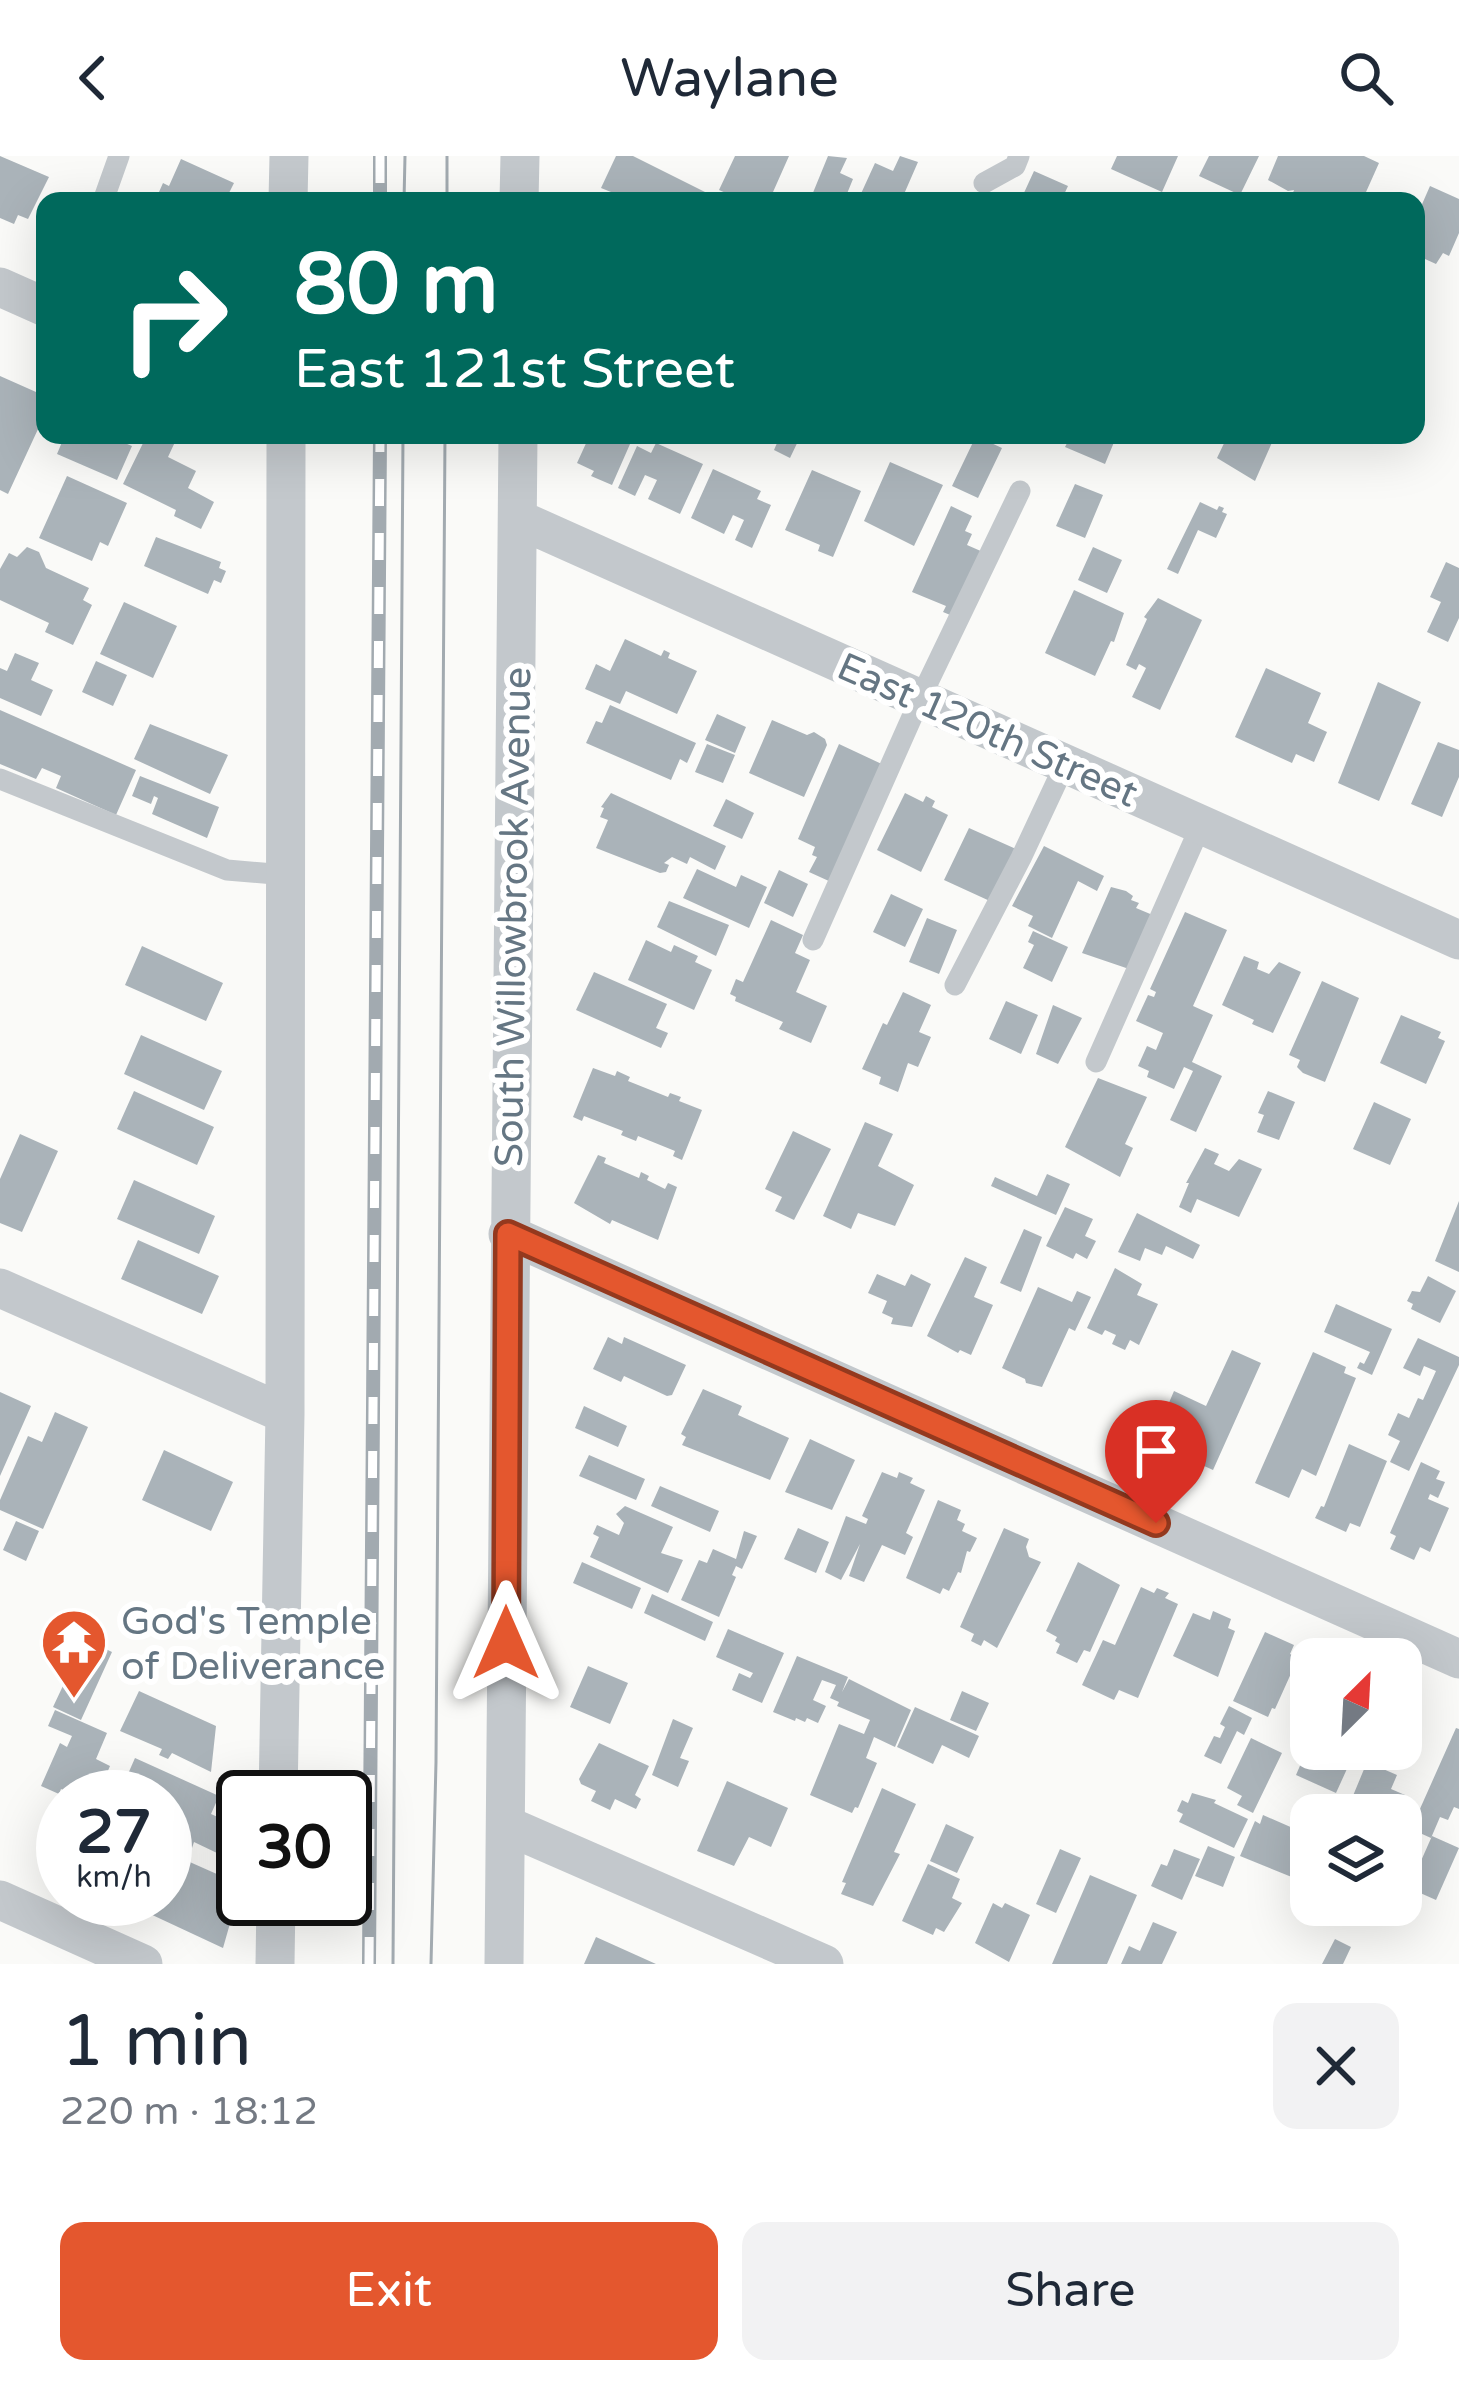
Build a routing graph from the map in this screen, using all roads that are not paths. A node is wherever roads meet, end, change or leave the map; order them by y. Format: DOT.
graph roads {
  1 [pos="119,156"];
  2 [pos="289,156"];
  3 [pos="520,156"];
  4 [pos="1019,156"];
  5 [pos="984,183"];
  6 [pos="106,192"];
  7 [pos="288,192"];
  8 [pos="519,192"];
  9 [pos="0,287"];
  10 [pos="36,303"];
  11 [pos="286,444"];
  12 [pos="518,444"];
  13 [pos="1020,491"];
  14 [pos="518,519"];
  15 [pos="920,699"];
  16 [pos="1065,764"];
  17 [pos="0,778"];
  18 [pos="1201,824"];
  19 [pos="286,875"];
  20 [pos="813,940"];
  21 [pos="1459,940"];
  22 [pos="955,985"];
  23 [pos="1096,1062"];
  24 [pos="508,1234"];
  25 [pos="0,1288"];
  26 [pos="285,1414"];
  27 [pos="1459,1659"];
  28 [pos="278,1770"];
  29 [pos="506,1826"];
  30 [pos="0,1900"];
  31 [pos="276,1926"];
  32 [pos="143,1964"];
  33 [pos="275,1964"];
  34 [pos="504,1964"];
  35 [pos="824,1964"];
  1 -- 6 [label="lane"];
  2 -- 7 [label="street"];
  3 -- 8 [label="street"];
  4 -- 5 [label="lane"];
  9 -- 10 [label="street"];
  11 -- 19 [label="street"];
  12 -- 14 [label="street, South Willowbrook Avenue"];
  13 -- 15 [label="lane"];
  14 -- 15 [label="street, East 120th Street"];
  14 -- 24 [label="street, South Willowbrook Avenue"];
  15 -- 16 [label="street, East 120th Street"];
  15 -- 20 [label="lane"];
  16 -- 18 [label="street, East 120th Street"];
  16 -- 22 [label="lane"];
  17 -- 19 [label="lane"];
  18 -- 21 [label="street, East 120th Street"];
  18 -- 23 [label="lane"];
  19 -- 26 [label="street"];
  24 -- 27 [label="street"];
  24 -- 29 [label="street, South Willowbrook Avenue"];
  25 -- 26 [label="street"];
  26 -- 28 [label="street"];
  29 -- 34 [label="street, South Willowbrook Avenue"];
  29 -- 35 [label="street"];
  30 -- 32 [label="street"];
  31 -- 33 [label="street"];
}
